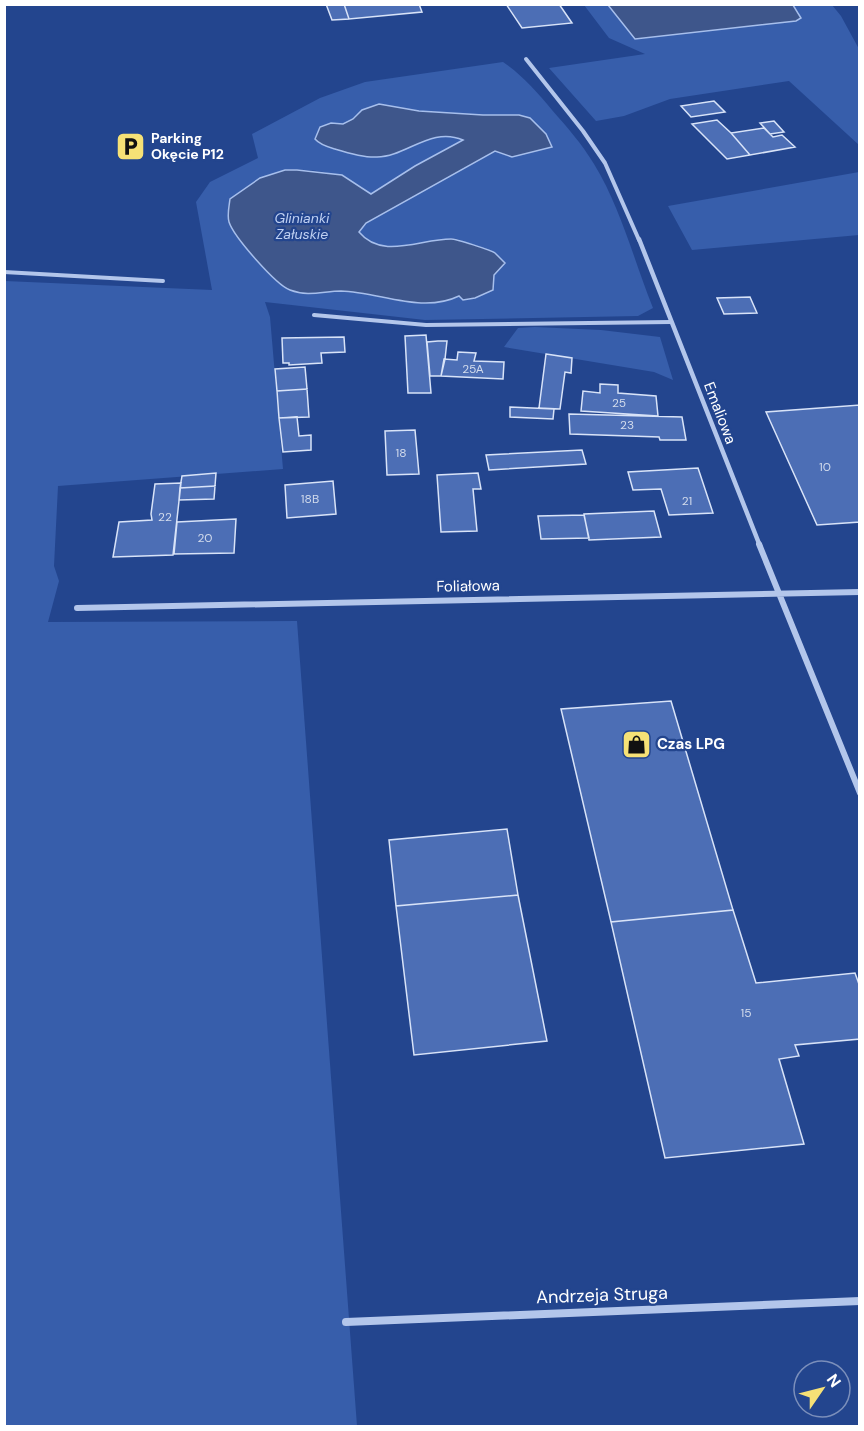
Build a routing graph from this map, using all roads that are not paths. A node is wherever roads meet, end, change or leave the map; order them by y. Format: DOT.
graph roads {
  1 [pos="526,59"];
  2 [pos="4,272"];
  3 [pos="163,281"];
  4 [pos="314,315"];
  5 [pos="671,322"];
  6 [pos="778,592"];
  7 [pos="860,592"];
  8 [pos="77,608"];
  9 [pos="860,793"];
  10 [pos="860,1302"];
  11 [pos="346,1322"];
  1 -- 5 [label="street, Emaliowa"];
  2 -- 3 [label="lane"];
  4 -- 5 [label="lane"];
  5 -- 6 [label="street, Emaliowa"];
  6 -- 7 [label="street, Foliałowa"];
  6 -- 8 [label="street, Foliałowa"];
  6 -- 9 [label="street, Emaliowa"];
  10 -- 11 [label="street, Andrzeja Struga"];
}
